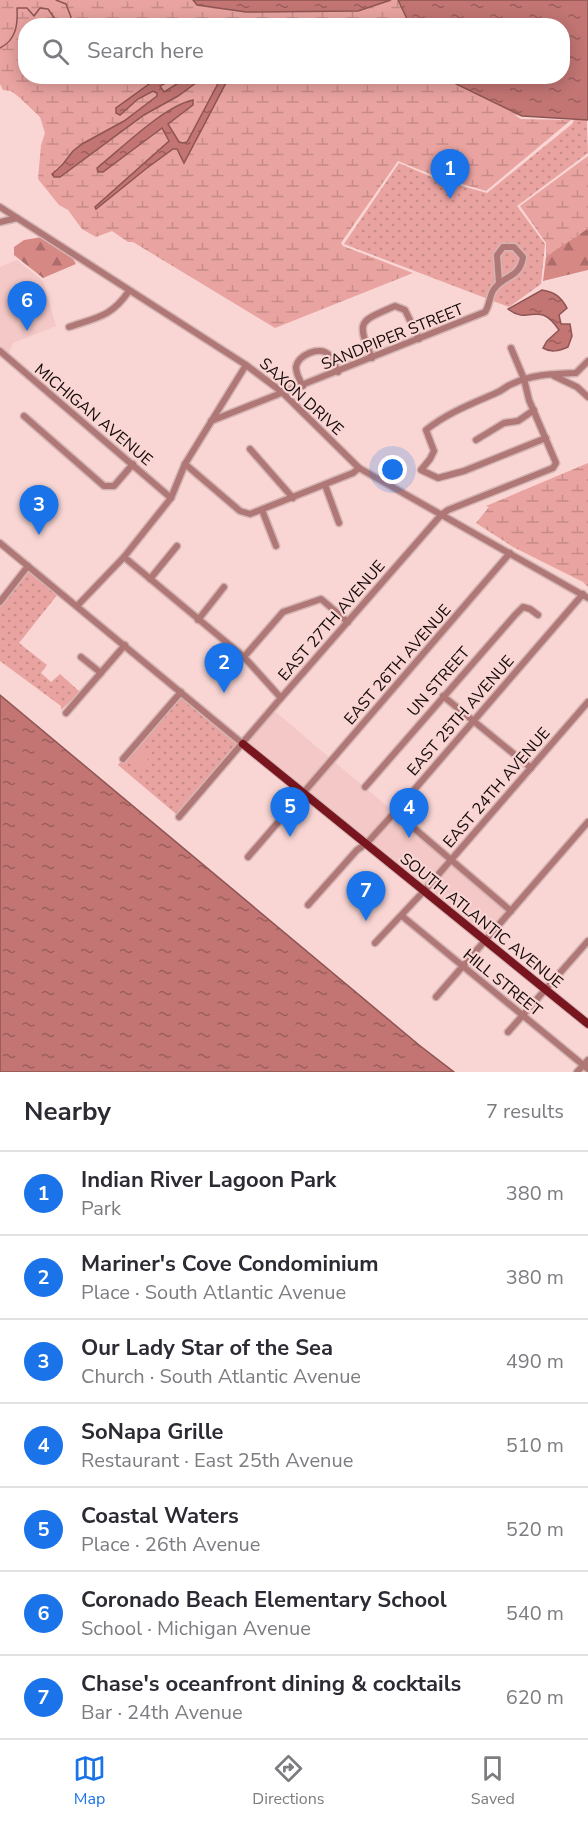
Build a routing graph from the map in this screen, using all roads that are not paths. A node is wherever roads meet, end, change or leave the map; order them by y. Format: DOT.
graph roads {
  1 [pos="0,207"];
  2 [pos="17,218"];
  3 [pos="0,222"];
  4 [pos="500,283"];
  5 [pos="129,291"];
  6 [pos="69,327"];
  7 [pos="419,339"];
  8 [pos="511,348"];
  9 [pos="0,351"];
  10 [pos="372,358"];
  11 [pos="588,361"];
  12 [pos="246,365"];
  13 [pos="338,372"];
  14 [pos="548,374"];
  15 [pos="524,379"];
  16 [pos="303,386"];
  17 [pos="282,392"];
  18 [pos="588,397"];
  19 [pos="534,410"];
  20 [pos="24,416"];
  21 [pos="211,421"];
  22 [pos="546,438"];
  23 [pos="476,440"];
  24 [pos="250,449"];
  25 [pos="133,464"];
  26 [pos="185,464"];
  27 [pos="359,468"];
  28 [pos="325,485"];
  29 [pos="171,498"];
  30 [pos="293,498"];
  31 [pos="262,510"];
  32 [pos="441,515"];
  33 [pos="339,523"];
  34 [pos="0,543"];
  35 [pos="177,546"];
  36 [pos="276,546"];
  37 [pos="510,553"];
  38 [pos="124,557"];
  39 [pos="28,566"];
  40 [pos="150,579"];
  41 [pos="224,587"];
  42 [pos="586,596"];
  43 [pos="0,602"];
  44 [pos="77,606"];
  45 [pos="538,615"];
  46 [pos="198,620"];
  47 [pos="348,622"];
  48 [pos="125,645"];
  49 [pos="81,657"];
  50 [pos="244,657"];
  51 [pos="101,673"];
  52 [pos="181,692"];
  53 [pos="443,696"];
  54 [pos="281,698"];
  55 [pos="588,702"];
  56 [pos="66,713"];
  57 [pos="473,721"];
  58 [pos="243,744"];
  59 [pos="123,759"];
  60 [pos="531,768"];
  61 [pos="365,787"];
  62 [pos="303,792"];
  63 [pos="395,812"];
  64 [pos="179,817"];
  65 [pos="588,822"];
  66 [pos="367,843"];
  67 [pos="248,857"];
  68 [pos="451,858"];
  69 [pos="424,891"];
  70 [pos="308,905"];
  71 [pos="511,911"];
  72 [pos="402,916"];
  73 [pos="485,941"];
  74 [pos="588,941"];
  75 [pos="375,943"];
  76 [pos="462,967"];
  77 [pos="546,990"];
  78 [pos="436,998"];
  79 [pos="523,1015"];
  80 [pos="588,1024"];
  81 [pos="508,1032"];
  82 [pos="586,1065"];
  83 [pos="577,1072"];
  1 -- 2 [label="street, SAXON DRIVE"];
  2 -- 3 [label="street"];
  2 -- 5 [label="street, SAXON DRIVE"];
  4 -- 4 [label="street, SANDPIPER STREET"];
  4 -- 7 [label="street, SANDPIPER STREET"];
  5 -- 6 [label="street"];
  5 -- 12 [label="street, SAXON DRIVE"];
  7 -- 10 [label="street, SANDPIPER STREET"];
  7 -- 10 [label="street"];
  8 -- 15 [label="street"];
  9 -- 25 [label="street, MICHIGAN AVENUE"];
  10 -- 13 [label="street, SANDPIPER STREET"];
  11 -- 14 [label="street"];
  12 -- 17 [label="street, SAXON DRIVE"];
  12 -- 21 [label="street"];
  13 -- 16 [label="street, SANDPIPER STREET"];
  13 -- 16 [label="street"];
  14 -- 15 [label="street"];
  14 -- 18 [label="street"];
  15 -- 19 [label="street"];
  15 -- 22 [label="street"];
  16 -- 17 [label="street, SANDPIPER STREET"];
  17 -- 21 [label="street, SANDPIPER STREET"];
  17 -- 27 [label="street, SAXON DRIVE"];
  19 -- 22 [label="street"];
  19 -- 23 [label="street"];
  20 -- 25 [label="street"];
  21 -- 26 [label="street"];
  22 -- 32 [label="street"];
  24 -- 30 [label="street"];
  25 -- 29 [label="street, MICHIGAN AVENUE"];
  26 -- 29 [label="street"];
  26 -- 31 [label="street"];
  27 -- 28 [label="street"];
  27 -- 32 [label="street, SAXON DRIVE"];
  28 -- 30 [label="street"];
  28 -- 33 [label="street"];
  29 -- 38 [label="street"];
  30 -- 31 [label="street"];
  31 -- 36 [label="street"];
  32 -- 37 [label="street, SAXON DRIVE"];
  32 -- 47 [label="street, EAST 27TH AVENUE"];
  34 -- 39 [label="street"];
  35 -- 40 [label="street"];
  37 -- 42 [label="street, SAXON DRIVE"];
  37 -- 62 [label="street, EAST 26TH AVENUE"];
  38 -- 40 [label="street"];
  38 -- 44 [label="street"];
  39 -- 43 [label="street"];
  39 -- 44 [label="street"];
  40 -- 46 [label="street"];
  41 -- 46 [label="street"];
  42 -- 57 [label="street, EAST 25TH AVENUE"];
  44 -- 48 [label="street"];
  45 -- 53 [label="street, UN STREET"];
  46 -- 50 [label="street"];
  47 -- 50 [label="street"];
  47 -- 54 [label="street, EAST 27TH AVENUE"];
  48 -- 51 [label="street"];
  48 -- 52 [label="street"];
  49 -- 51 [label="street"];
  50 -- 54 [label="street"];
  51 -- 56 [label="street"];
  52 -- 58 [label="street"];
  52 -- 59 [label="street"];
  53 -- 57 [label="street"];
  53 -- 61 [label="street, UN STREET"];
  54 -- 58 [label="street, EAST 27TH AVENUE"];
  55 -- 60 [label="street, EAST 24TH AVENUE"];
  57 -- 60 [label="street"];
  57 -- 63 [label="street, EAST 25TH AVENUE"];
  58 -- 62 [label="main road, SOUTH ATLANTIC AVENUE"];
  58 -- 64 [label="street, EAST 27TH AVENUE"];
  60 -- 68 [label="street, EAST 24TH AVENUE"];
  62 -- 66 [label="main road, SOUTH ATLANTIC AVENUE"];
  62 -- 67 [label="street, EAST 26TH AVENUE"];
  63 -- 66 [label="street, EAST 25TH AVENUE"];
  63 -- 68 [label="street"];
  65 -- 71 [label="street"];
  66 -- 69 [label="main road, SOUTH ATLANTIC AVENUE"];
  66 -- 70 [label="street, EAST 25TH AVENUE"];
  68 -- 69 [label="street, EAST 24TH AVENUE"];
  68 -- 71 [label="street"];
  69 -- 72 [label="street, EAST 24TH AVENUE"];
  69 -- 73 [label="main road, SOUTH ATLANTIC AVENUE"];
  71 -- 73 [label="street"];
  72 -- 75 [label="street, EAST 24TH AVENUE"];
  72 -- 76 [label="street, HILL STREET"];
  73 -- 76 [label="street"];
  73 -- 77 [label="main road, SOUTH ATLANTIC AVENUE"];
  74 -- 77 [label="street"];
  76 -- 78 [label="street"];
  76 -- 79 [label="street, HILL STREET"];
  77 -- 79 [label="street"];
  77 -- 80 [label="main road, SOUTH ATLANTIC AVENUE"];
  79 -- 81 [label="street"];
  79 -- 82 [label="street, HILL STREET"];
  82 -- 83 [label="street"];
}
